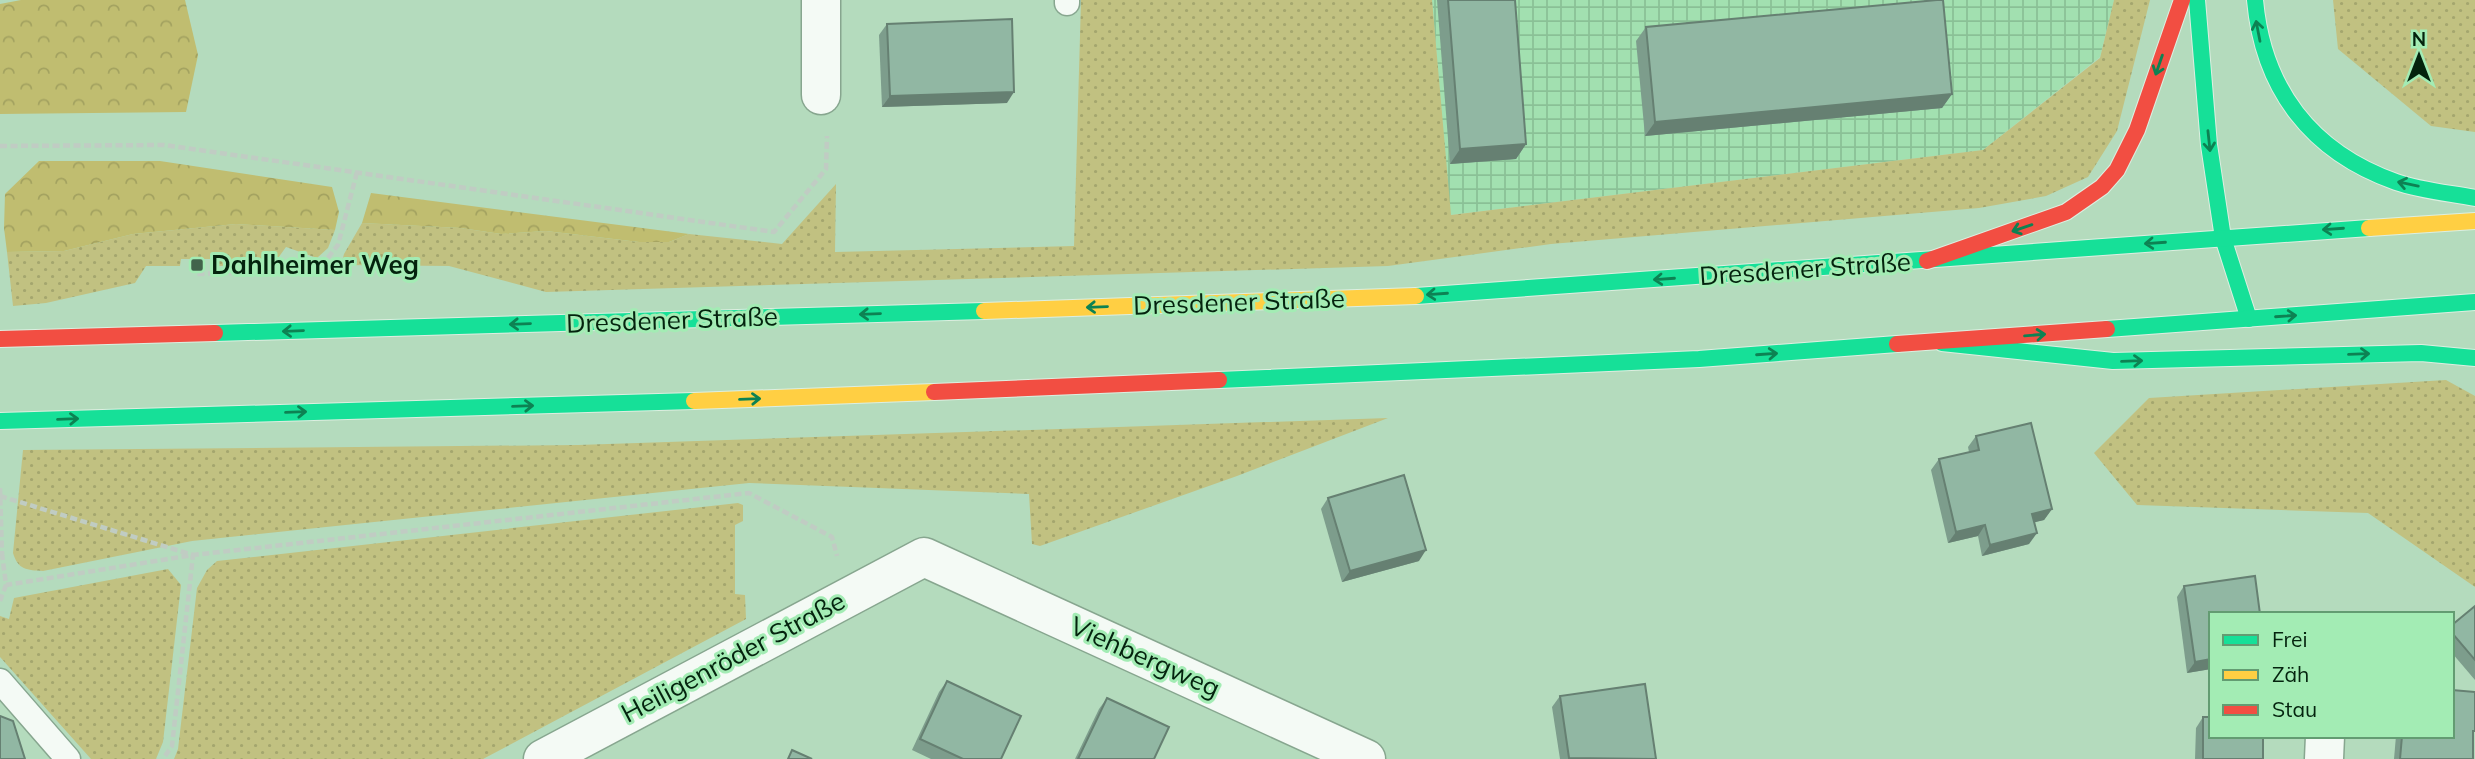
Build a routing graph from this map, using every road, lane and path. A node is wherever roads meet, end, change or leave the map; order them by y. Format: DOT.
graph roads {
  1 [pos="821,0"];
  2 [pos="2182,0"];
  3 [pos="2197,0"];
  4 [pos="2255,0"];
  5 [pos="821,95"];
  6 [pos="0,146"];
  7 [pos="357,172"];
  8 [pos="2475,198"];
  9 [pos="2475,221"];
  10 [pos="2223,238"];
  11 [pos="1927,261"];
  12 [pos="197,265"];
  13 [pos="2475,302"];
  14 [pos="2249,319"];
  15 [pos="0,339"];
  16 [pos="1942,343"];
  17 [pos="2475,358"];
  18 [pos="0,421"];
  19 [pos="0,488"];
  20 [pos="0,496"];
  21 [pos="193,555"];
  22 [pos="924,557"];
  23 [pos="6,585"];
  24 [pos="848,595"];
  25 [pos="0,601"];
  26 [pos="0,681"];
  27 [pos="2325,738"];
  28 [pos="68,759"];
  29 [pos="163,759"];
  30 [pos="543,759"];
  31 [pos="1366,759"];
  32 [pos="2324,759"];
  1 -- 5 [label="street"];
  2 -- 11 [label="main road, one-way"];
  3 -- 10 [label="main road, one-way"];
  8 -- 4 [label="main road, one-way"];
  5 -- 7 [label="path"];
  6 -- 7 [label="path"];
  7 -- 12 [label="path"];
  9 -- 10 [label="main road, Dresdener Straße, one-way"];
  10 -- 11 [label="main road, Dresdener Straße, one-way"];
  10 -- 14 [label="main road"];
  11 -- 15 [label="main road, Dresdener Straße, one-way"];
  14 -- 13 [label="main road, one-way"];
  16 -- 14 [label="main road, one-way"];
  16 -- 17 [label="main road, one-way"];
  18 -- 16 [label="main road, one-way"];
  19 -- 23 [label="path, bridge"];
  20 -- 21 [label="path"];
  21 -- 23 [label="path"];
  21 -- 24 [label="path"];
  21 -- 29 [label="path"];
  22 -- 24 [label="street, Heiligenröder Straße"];
  22 -- 31 [label="street, Viehbergweg"];
  23 -- 25 [label="path"];
  24 -- 30 [label="street, Heiligenröder Straße"];
  26 -- 28 [label="lane"];
  27 -- 32 [label="street"];
}
